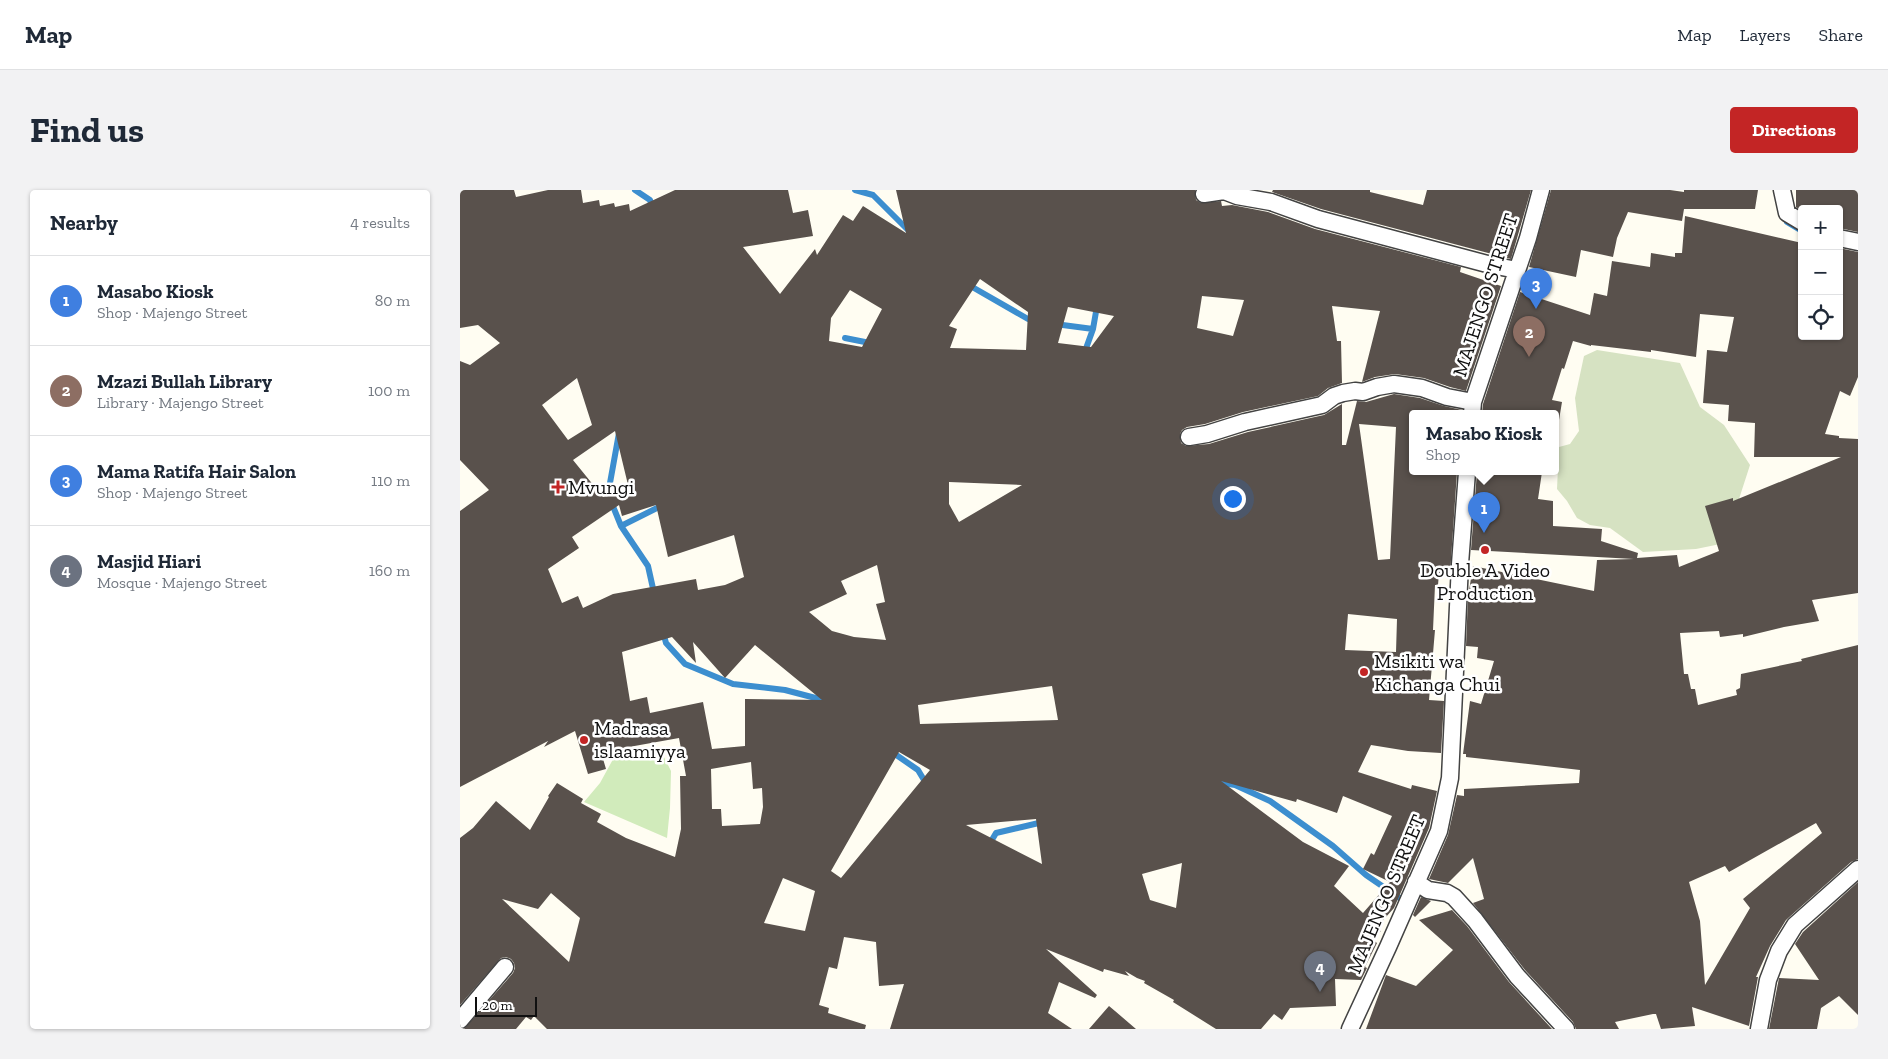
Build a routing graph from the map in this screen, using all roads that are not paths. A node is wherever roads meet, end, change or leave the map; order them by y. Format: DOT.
graph roads {
  1 [pos="1541,190"];
  2 [pos="1782,190"];
  3 [pos="1204,194"];
  4 [pos="1798,220"];
  5 [pos="1843,239"];
  6 [pos="1858,242"];
  7 [pos="1517,270"];
  8 [pos="1472,408"];
  9 [pos="1189,437"];
  10 [pos="1467,475"];
  11 [pos="1858,869"];
  12 [pos="1416,882"];
  13 [pos="505,968"];
  14 [pos="460,1020"];
  15 [pos="1350,1029"];
  16 [pos="1566,1029"];
  17 [pos="1759,1029"];
  1 -- 7 [label="street, MAJENGO STREET"];
  2 -- 4 [label="street"];
  3 -- 7 [label="street"];
  5 -- 6 [label="street"];
  7 -- 8 [label="street, MAJENGO STREET"];
  8 -- 9 [label="street"];
  10 -- 12 [label="street, MAJENGO STREET"];
  11 -- 17 [label="street"];
  12 -- 15 [label="street, MAJENGO STREET"];
  12 -- 16 [label="street"];
  13 -- 14 [label="street"];
}
